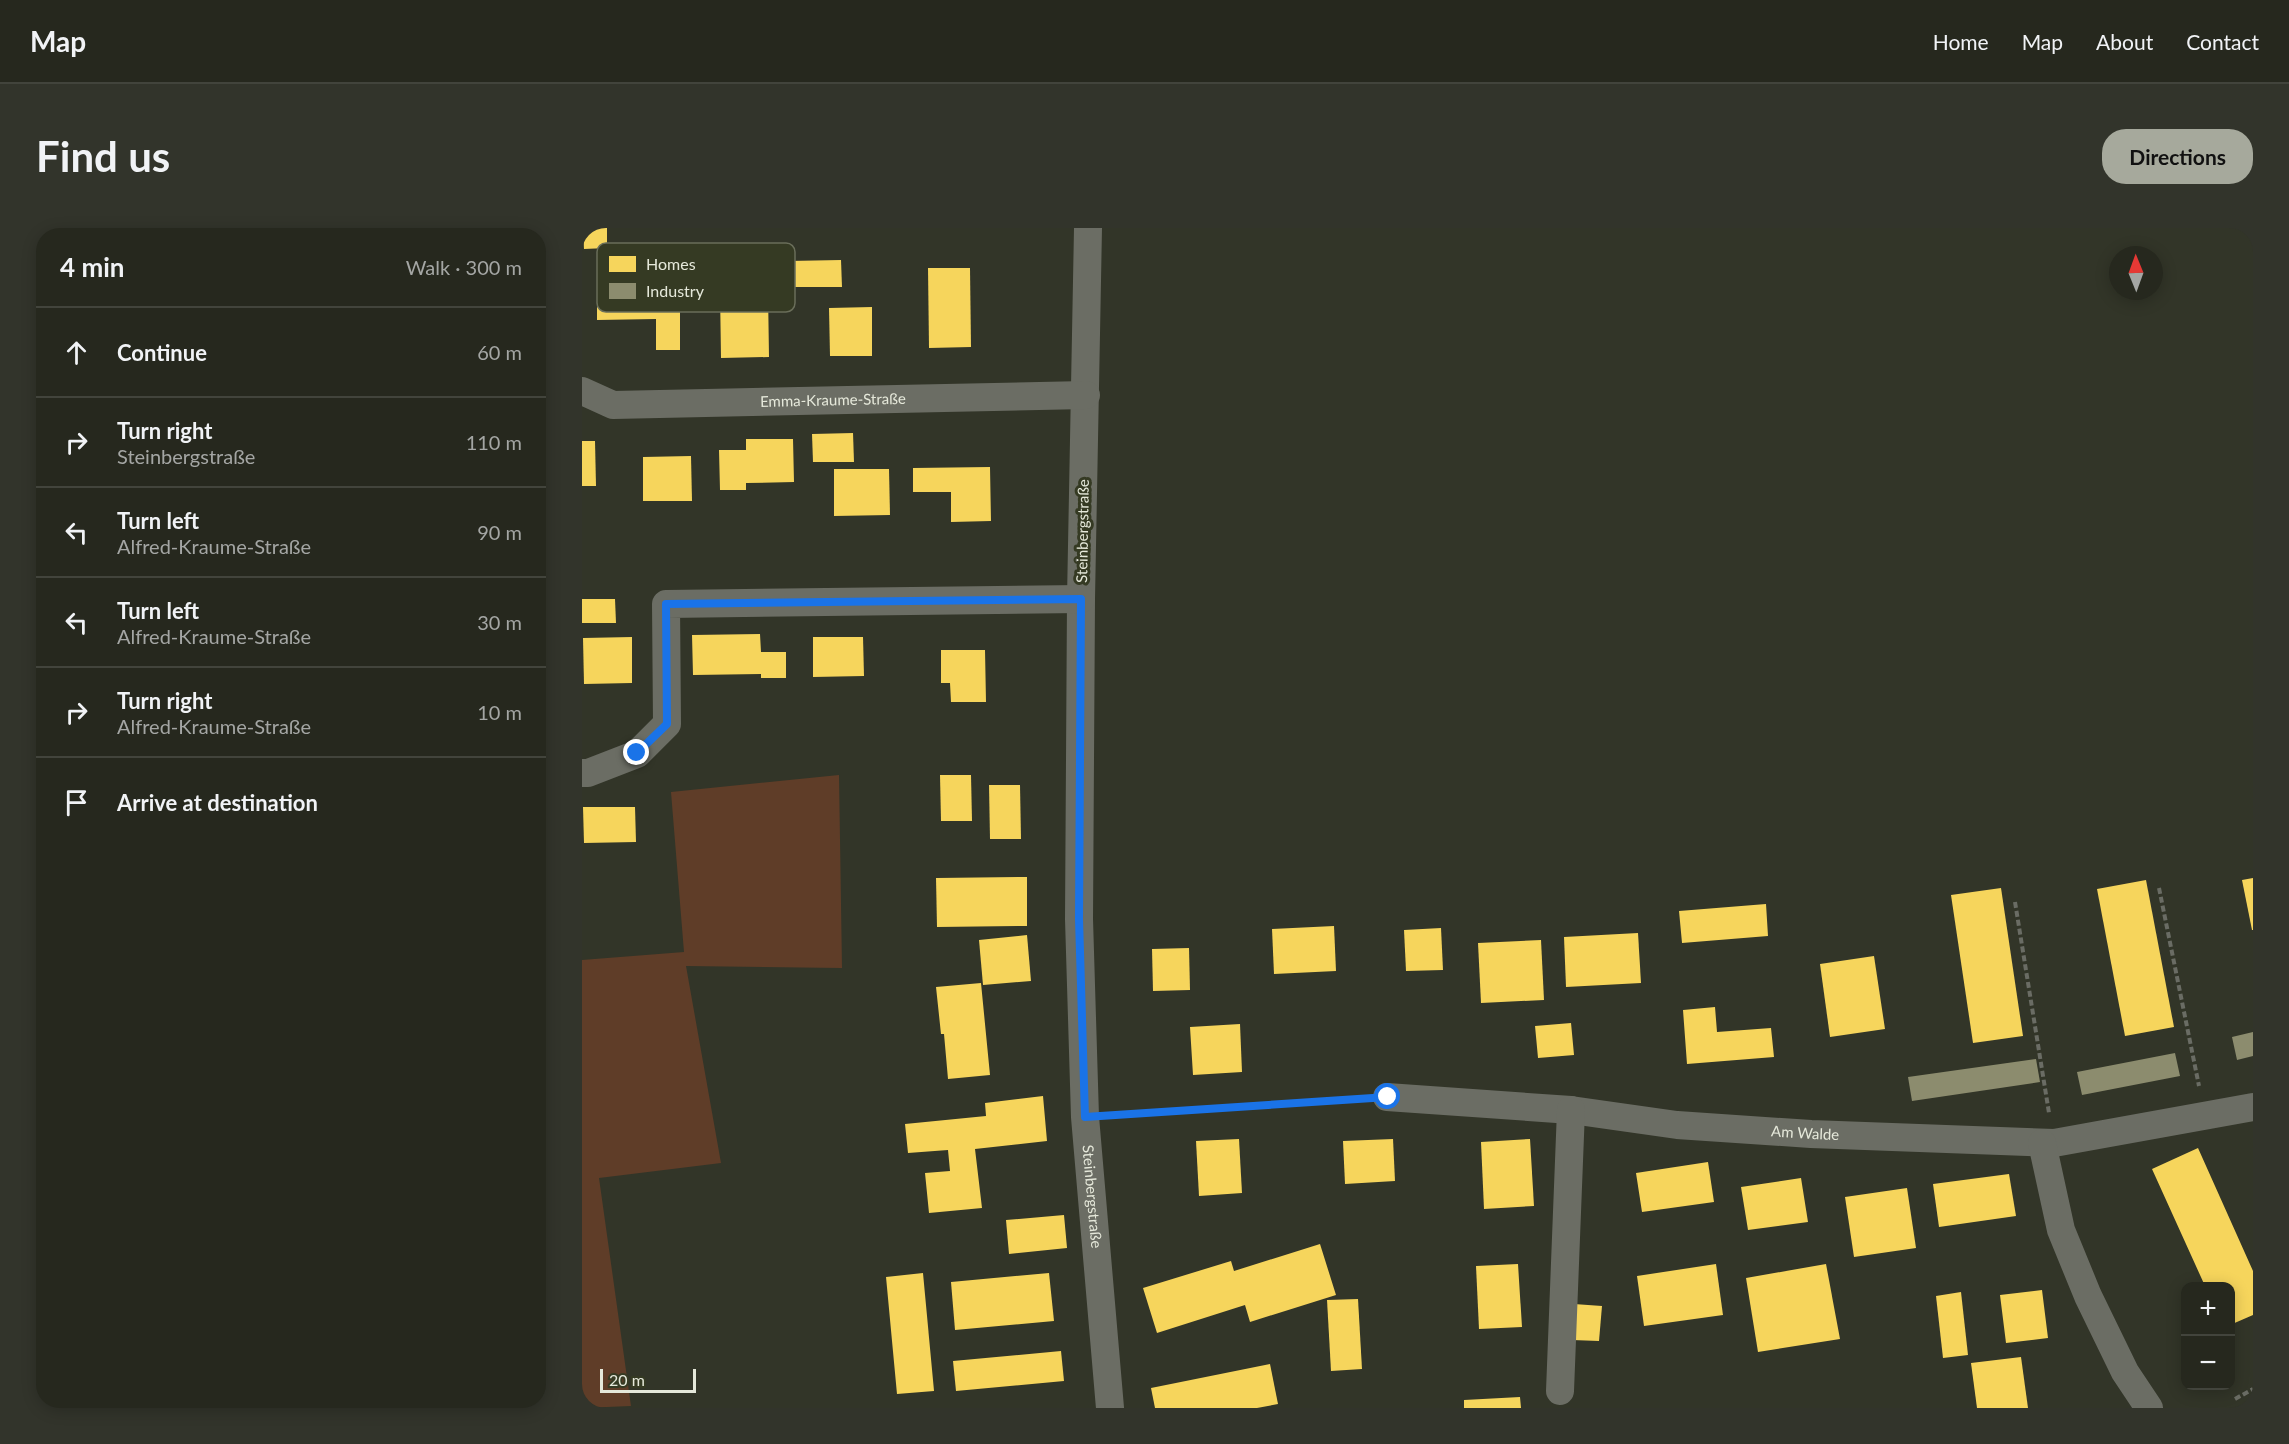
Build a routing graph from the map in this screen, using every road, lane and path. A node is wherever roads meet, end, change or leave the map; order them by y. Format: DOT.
graph roads {
  1 [pos="1088,228"];
  2 [pos="582,391"];
  3 [pos="1086,395"];
  4 [pos="1081,599"];
  5 [pos="582,773"];
  6 [pos="2159,888"];
  7 [pos="2015,902"];
  8 [pos="1388,1097"];
  9 [pos="2253,1107"];
  10 [pos="1571,1110"];
  11 [pos="2205,1116"];
  12 [pos="1085,1117"];
  13 [pos="2048,1143"];
  14 [pos="2253,1389"];
  15 [pos="1560,1391"];
  16 [pos="2235,1399"];
  17 [pos="1110,1408"];
  18 [pos="2150,1408"];
  1 -- 3 [label="street, Steinbergstraße"];
  2 -- 3 [label="street, Emma-Kraume-Straße"];
  3 -- 4 [label="street, Steinbergstraße"];
  4 -- 5 [label="street"];
  4 -- 12 [label="street, Steinbergstraße"];
  6 -- 11 [label="path"];
  7 -- 13 [label="path"];
  8 -- 10 [label="street, Am Walde"];
  8 -- 12 [label="path"];
  9 -- 11 [label="street, Am Walde"];
  10 -- 13 [label="street, Am Walde"];
  10 -- 15 [label="street"];
  11 -- 13 [label="street, Am Walde"];
  12 -- 17 [label="street, Steinbergstraße"];
  13 -- 18 [label="street"];
  14 -- 16 [label="path"];
}
